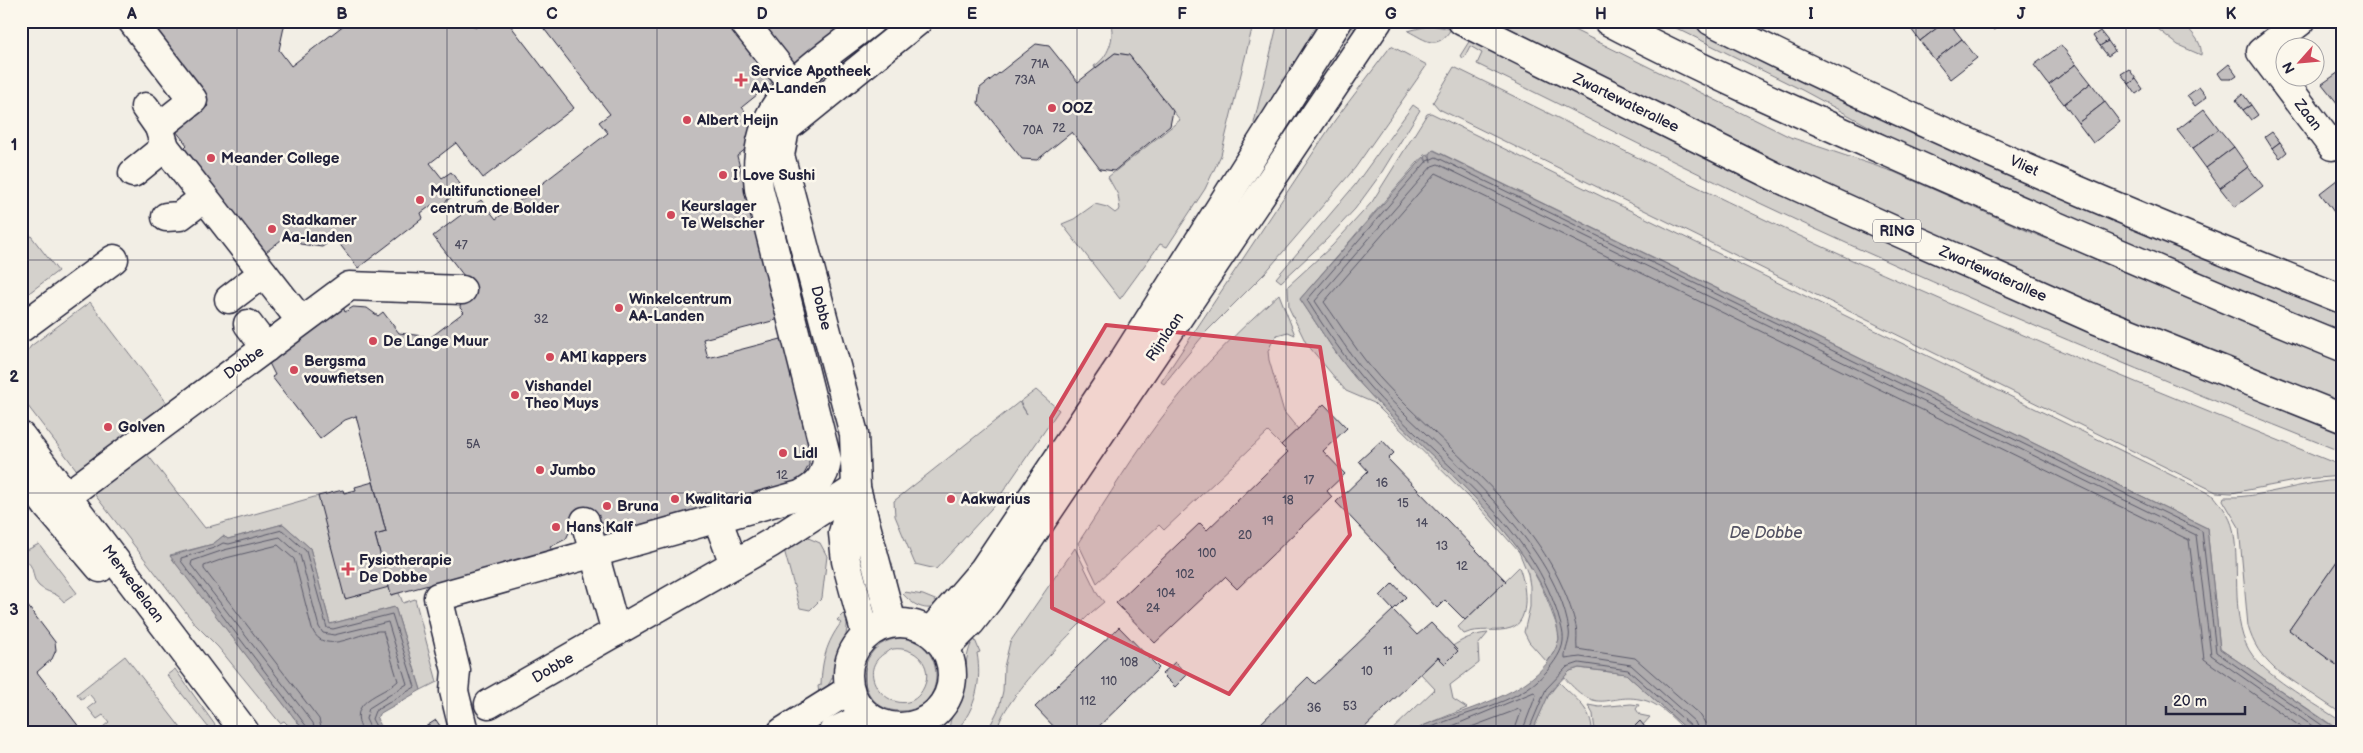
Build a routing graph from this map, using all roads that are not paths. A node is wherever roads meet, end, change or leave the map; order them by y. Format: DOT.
graph roads {
  1 [pos="132,21"];
  2 [pos="743,21"];
  3 [pos="871,21"];
  4 [pos="918,21"];
  5 [pos="1338,21"];
  6 [pos="1378,21"];
  7 [pos="1462,21"];
  8 [pos="1608,21"];
  9 [pos="1711,21"];
  10 [pos="2301,21"];
  11 [pos="792,84"];
  12 [pos="810,106"];
  13 [pos="156,127"];
  14 [pos="768,132"];
  15 [pos="2332,146"];
  16 [pos="133,173"];
  17 [pos="204,198"];
  18 [pos="166,217"];
  19 [pos="114,259"];
  20 [pos="263,273"];
  21 [pos="462,290"];
  22 [pos="229,299"];
  23 [pos="2342,299"];
  24 [pos="301,321"];
  25 [pos="248,324"];
  26 [pos="21,328"];
  27 [pos="2342,347"];
  28 [pos="266,348"];
  29 [pos="2342,418"];
  30 [pos="21,436"];
  31 [pos="826,470"];
  32 [pos="21,472"];
  33 [pos="856,488"];
  34 [pos="57,502"];
  35 [pos="717,518"];
  36 [pos="586,521"];
  37 [pos="594,551"];
  38 [pos="734,564"];
  39 [pos="892,623"];
  40 [pos="616,632"];
  41 [pos="866,635"];
  42 [pos="938,640"];
  43 [pos="850,690"];
  44 [pos="489,704"];
  45 [pos="867,716"];
  46 [pos="928,727"];
  47 [pos="227,732"];
  48 [pos="245,732"];
  49 [pos="464,732"];
  50 [pos="782,732"];
  51 [pos="833,732"];
  1 -- 13 [label="street"];
  2 -- 11 [label="street"];
  3 -- 11 [label="street"];
  4 -- 12 [label="street"];
  5 -- 42 [label="street, Rijnlaan"];
  6 -- 42 [label="street, Rijnlaan"];
  7 -- 29 [label="street, Zwartewaterallee / RING"];
  8 -- 27 [label="street"];
  9 -- 23 [label="street, Vliet"];
  10 -- 15 [label="street, Zaan"];
  11 -- 12 [label="street"];
  11 -- 14 [label="street"];
  12 -- 14 [label="street"];
  13 -- 16 [label="street"];
  13 -- 17 [label="street"];
  14 -- 31 [label="street"];
  14 -- 33 [label="street, Dobbe"];
  17 -- 18 [label="street"];
  17 -- 20 [label="street"];
  19 -- 26 [label="street"];
  20 -- 22 [label="street"];
  20 -- 24 [label="street"];
  21 -- 24 [label="street, Dobbe"];
  24 -- 28 [label="street, Dobbe"];
  25 -- 28 [label="street"];
  28 -- 34 [label="street, Dobbe"];
  30 -- 34 [label="street, Merwedelaan"];
  31 -- 33 [label="street"];
  31 -- 35 [label="street"];
  32 -- 34 [label="street, Merwedelaan"];
  33 -- 38 [label="street, Dobbe"];
  33 -- 39 [label="street, Dobbe"];
  33 -- 41 [label="street, Dobbe"];
  34 -- 47 [label="street, Merwedelaan"];
  34 -- 48 [label="street, Merwedelaan"];
  35 -- 37 [label="street"];
  35 -- 38 [label="street"];
  36 -- 37 [label="street"];
  37 -- 40 [label="street"];
  37 -- 49 [label="street"];
  38 -- 40 [label="street, Dobbe"];
  39 -- 41 [label="street"];
  39 -- 42 [label="street"];
  40 -- 44 [label="street, Dobbe"];
  41 -- 43 [label="street"];
  42 -- 46 [label="street"];
  43 -- 45 [label="street"];
  43 -- 50 [label="street"];
  45 -- 46 [label="street"];
  45 -- 51 [label="street"];
}
